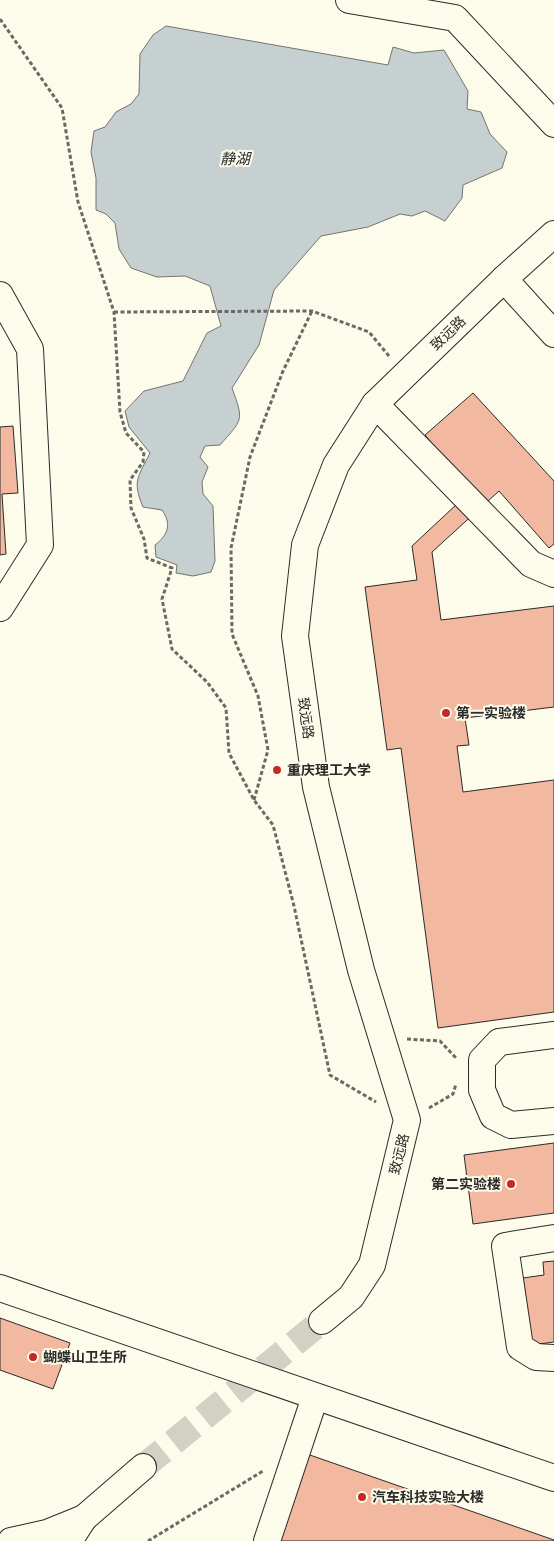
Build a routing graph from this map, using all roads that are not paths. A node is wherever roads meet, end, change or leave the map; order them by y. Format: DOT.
graph roads {
  1 [pos="349,0"];
  2 [pos="554,124"];
  3 [pos="554,234"];
  4 [pos="504,279"];
  5 [pos="0,295"];
  6 [pos="554,334"];
  7 [pos="375,404"];
  8 [pos="554,574"];
  9 [pos="0,608"];
  10 [pos="554,1034"];
  11 [pos="554,1121"];
  12 [pos="554,1238"];
  13 [pos="0,1288"];
  14 [pos="322,1321"];
  15 [pos="554,1358"];
  16 [pos="315,1397"];
  17 [pos="143,1467"];
  18 [pos="554,1478"];
  19 [pos="84,1518"];
  20 [pos="12,1541"];
  21 [pos="69,1541"];
  22 [pos="267,1541"];
  1 -- 2 [label="street"];
  3 -- 4 [label="street, 致远路"];
  4 -- 6 [label="street"];
  4 -- 7 [label="street, 致远路"];
  5 -- 9 [label="street"];
  7 -- 8 [label="street"];
  7 -- 14 [label="street, 致远路"];
  10 -- 11 [label="street"];
  12 -- 15 [label="street"];
  13 -- 16 [label="street"];
  16 -- 18 [label="street"];
  16 -- 22 [label="street"];
  17 -- 19 [label="street"];
  19 -- 20 [label="street"];
  19 -- 21 [label="street"];
}
